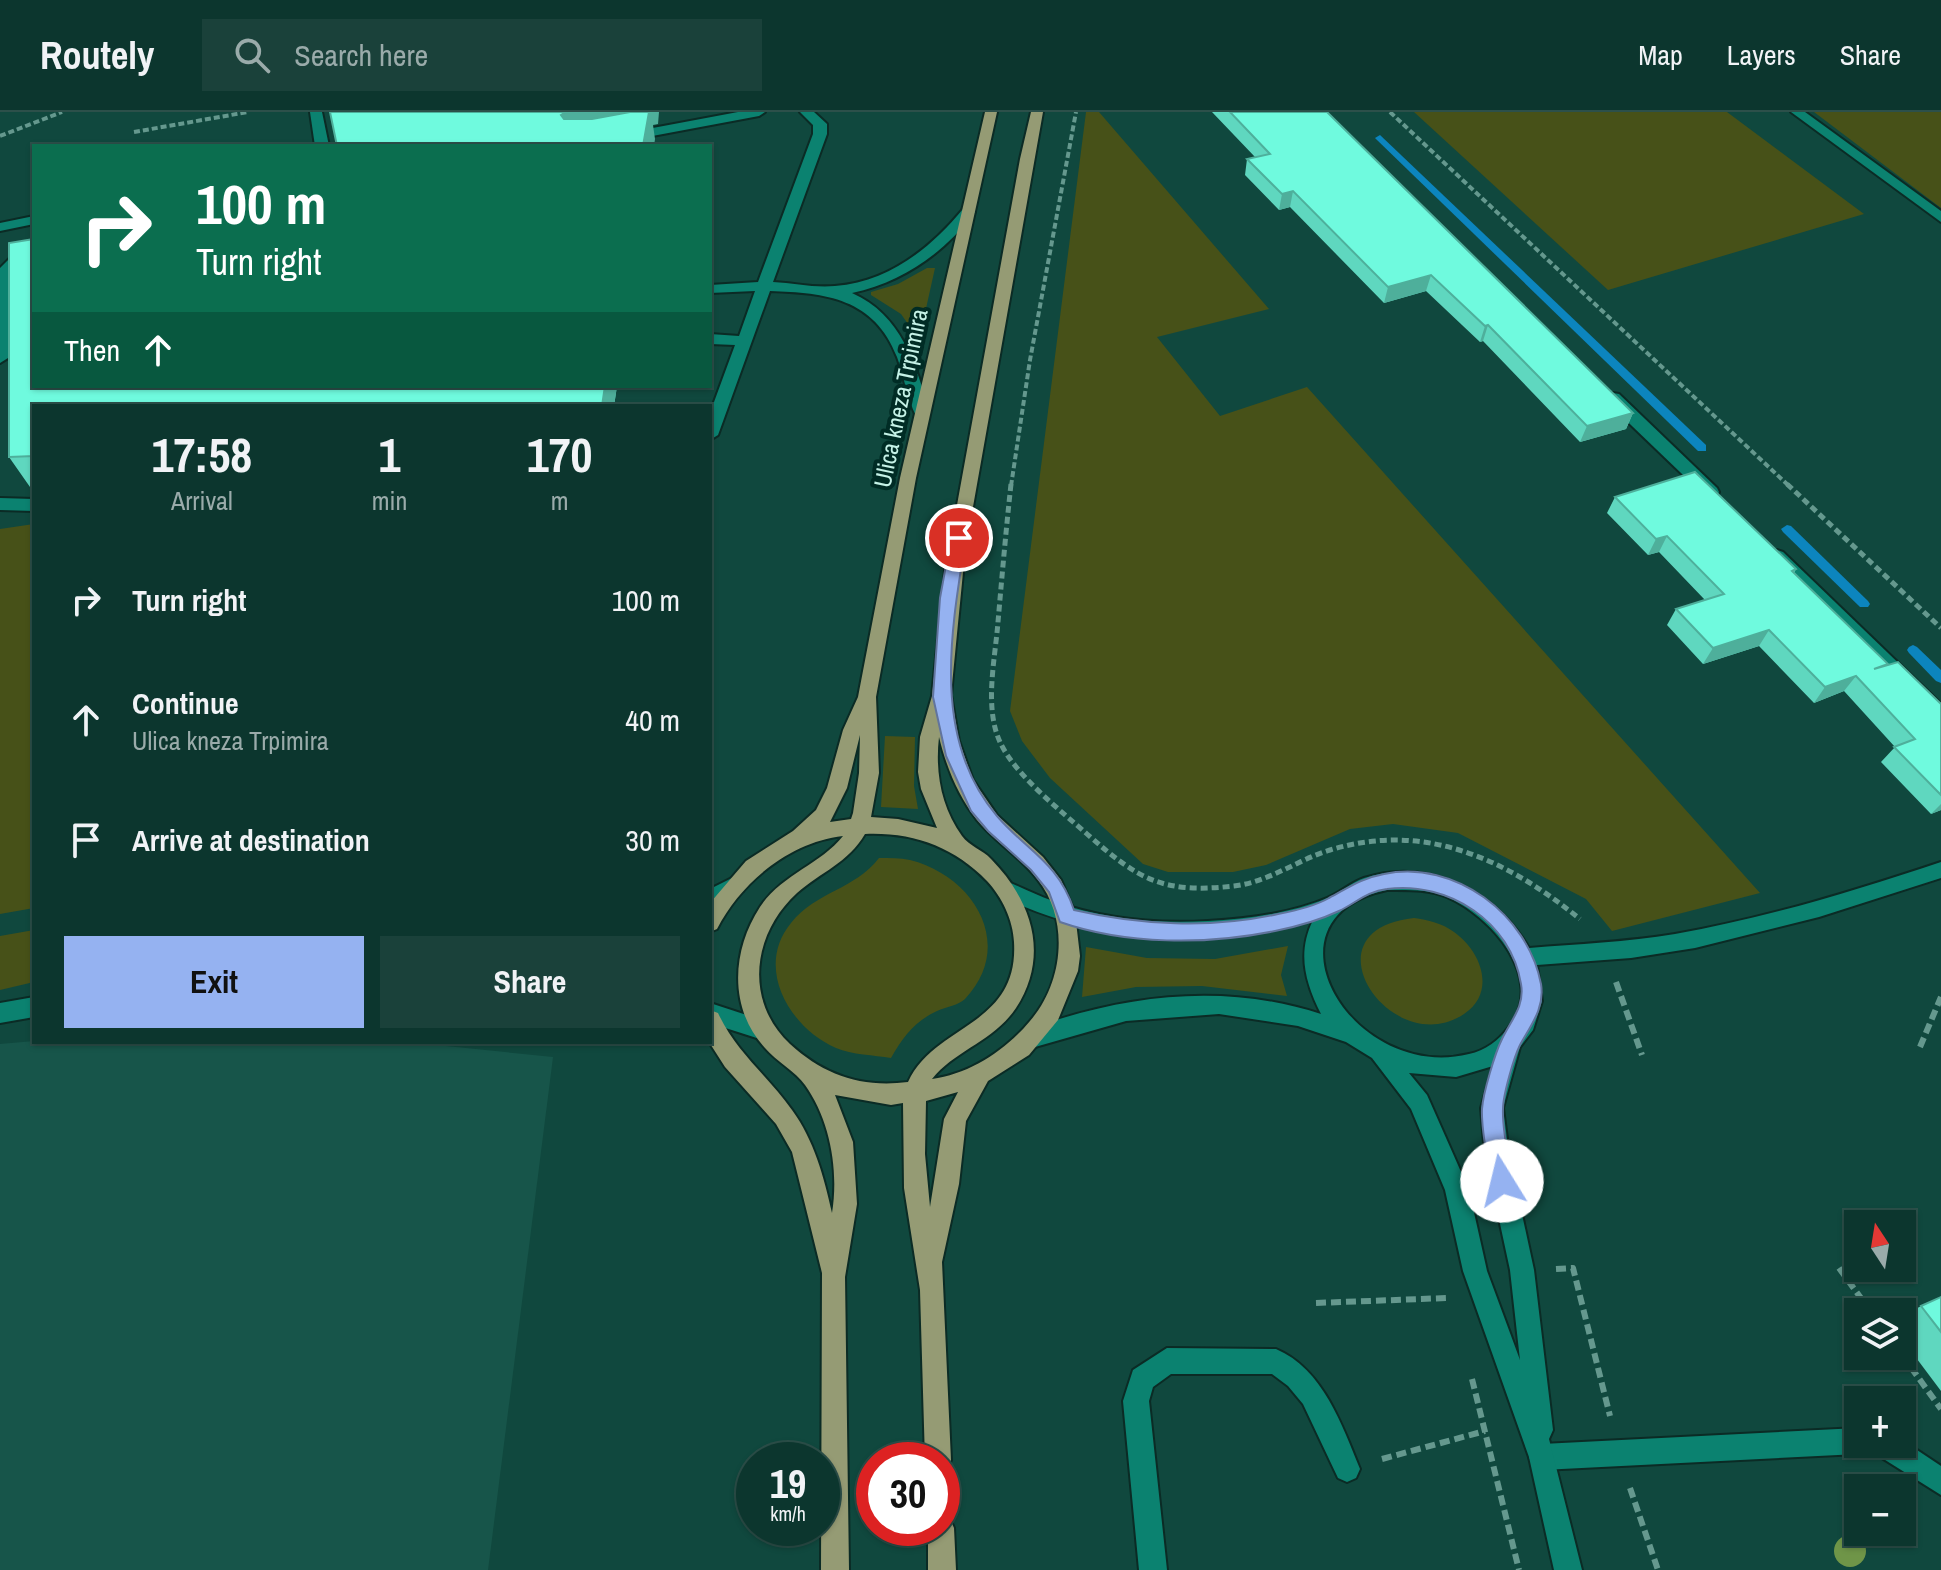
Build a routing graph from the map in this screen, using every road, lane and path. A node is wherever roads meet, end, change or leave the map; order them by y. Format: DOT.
graph roads {
  1 [pos="62,112"];
  2 [pos="248,112"];
  3 [pos="316,112"];
  4 [pos="759,112"];
  5 [pos="806,112"];
  6 [pos="991,112"];
  7 [pos="1037,112"];
  8 [pos="1076,112"];
  9 [pos="1390,112"];
  10 [pos="1797,112"];
  11 [pos="134,132"];
  12 [pos="0,136"];
  13 [pos="322,144"];
  14 [pos="589,144"];
  15 [pos="968,212"];
  16 [pos="1941,218"];
  17 [pos="32,220"];
  18 [pos="0,227"];
  19 [pos="32,250"];
  20 [pos="2,271"];
  21 [pos="765,287"];
  22 [pos="712,289"];
  23 [pos="835,291"];
  24 [pos="712,339"];
  25 [pos="745,341"];
  26 [pos="0,358"];
  27 [pos="1602,387"];
  28 [pos="922,412"];
  29 [pos="712,430"];
  30 [pos="0,504"];
  31 [pos="32,505"];
  32 [pos="1728,508"];
  33 [pos="1762,541"];
  34 [pos="1941,628"];
  35 [pos="867,697"];
  36 [pos="941,697"];
  37 [pos="1941,715"];
  38 [pos="859,824"];
  39 [pos="800,837"];
  40 [pos="956,844"];
  41 [pos="1941,870"];
  42 [pos="736,885"];
  43 [pos="1008,891"];
  44 [pos="712,898"];
  45 [pos="1334,905"];
  46 [pos="1066,916"];
  47 [pos="712,920"];
  48 [pos="1605,952"];
  49 [pos="1525,957"];
  50 [pos="1941,997"];
  51 [pos="32,1007"];
  52 [pos="0,1013"];
  53 [pos="712,1014"];
  54 [pos="712,1026"];
  55 [pos="763,1030"];
  56 [pos="1348,1032"];
  57 [pos="1035,1037"];
  58 [pos="1510,1043"];
  59 [pos="1920,1047"];
  60 [pos="1378,1053"];
  61 [pos="1642,1055"];
  62 [pos="812,1076"];
  63 [pos="979,1077"];
  64 [pos="915,1093"];
  65 [pos="930,1264"];
  66 [pos="1839,1268"];
  67 [pos="1522,1270"];
  68 [pos="833,1277"];
  69 [pos="1453,1298"];
  70 [pos="1861,1298"];
  71 [pos="1316,1303"];
  72 [pos="1913,1370"];
  73 [pos="1471,1372"];
  74 [pos="1941,1409"];
  75 [pos="1485,1431"];
  76 [pos="937,1442"];
  77 [pos="1844,1442"];
  78 [pos="1619,1453"];
  79 [pos="1542,1457"];
  80 [pos="1909,1458"];
  81 [pos="1347,1469"];
  82 [pos="1941,1482"];
  83 [pos="941,1546"];
  84 [pos="835,1570"];
  85 [pos="942,1570"];
  86 [pos="1153,1570"];
  87 [pos="1519,1570"];
  88 [pos="1568,1570"];
  89 [pos="1658,1570"];
  1 -- 12 [label="path"];
  2 -- 11 [label="path"];
  3 -- 13 [label="street"];
  4 -- 14 [label="street"];
  5 -- 21 [label="street"];
  6 -- 15 [label="main road, Ulica kneza Trpimira"];
  7 -- 36 [label="main road"];
  8 -- 48 [label="path"];
  9 -- 34 [label="path"];
  10 -- 16 [label="street"];
  15 -- 23 [label="street"];
  15 -- 28 [label="main road, Ulica kneza Trpimira"];
  17 -- 18 [label="street"];
  19 -- 20 [label="street"];
  20 -- 26 [label="street"];
  21 -- 22 [label="street"];
  21 -- 23 [label="street"];
  21 -- 25 [label="street"];
  23 -- 28 [label="street"];
  24 -- 25 [label="street"];
  25 -- 29 [label="street"];
  27 -- 32 [label="street"];
  28 -- 35 [label="main road, Ulica kneza Trpimira"];
  30 -- 31 [label="street"];
  33 -- 37 [label="street"];
  35 -- 38 [label="main road"];
  35 -- 39 [label="main road"];
  36 -- 40 [label="main road"];
  36 -- 46 [label="main road"];
  38 -- 39 [label="main road"];
  38 -- 40 [label="main road"];
  38 -- 55 [label="main road"];
  39 -- 42 [label="main road"];
  40 -- 43 [label="main road"];
  41 -- 48 [label="street"];
  42 -- 44 [label="street"];
  42 -- 47 [label="main road"];
  43 -- 46 [label="street"];
  43 -- 64 [label="main road"];
  45 -- 46 [label="street"];
  45 -- 49 [label="street"];
  45 -- 56 [label="street"];
  46 -- 57 [label="main road"];
  48 -- 49 [label="street"];
  48 -- 61 [label="path"];
  49 -- 58 [label="street"];
  50 -- 59 [label="path"];
  51 -- 52 [label="street"];
  53 -- 55 [label="street"];
  54 -- 68 [label="main road"];
  55 -- 62 [label="main road"];
  56 -- 57 [label="street"];
  56 -- 60 [label="street"];
  57 -- 63 [label="main road"];
  58 -- 60 [label="street"];
  58 -- 67 [label="street"];
  60 -- 79 [label="street"];
  62 -- 64 [label="main road"];
  62 -- 68 [label="main road"];
  63 -- 64 [label="main road"];
  63 -- 65 [label="main road"];
  64 -- 65 [label="main road"];
  65 -- 76 [label="main road"];
  66 -- 70 [label="path"];
  67 -- 78 [label="path"];
  67 -- 79 [label="street"];
  68 -- 84 [label="main road"];
  69 -- 71 [label="path"];
  72 -- 74 [label="path"];
  73 -- 75 [label="path"];
  75 -- 81 [label="path"];
  75 -- 87 [label="path"];
  77 -- 78 [label="street"];
  78 -- 79 [label="street"];
  78 -- 89 [label="path"];
  79 -- 88 [label="street"];
  80 -- 82 [label="street"];
  81 -- 86 [label="street"];
  83 -- 85 [label="main road"];
}
